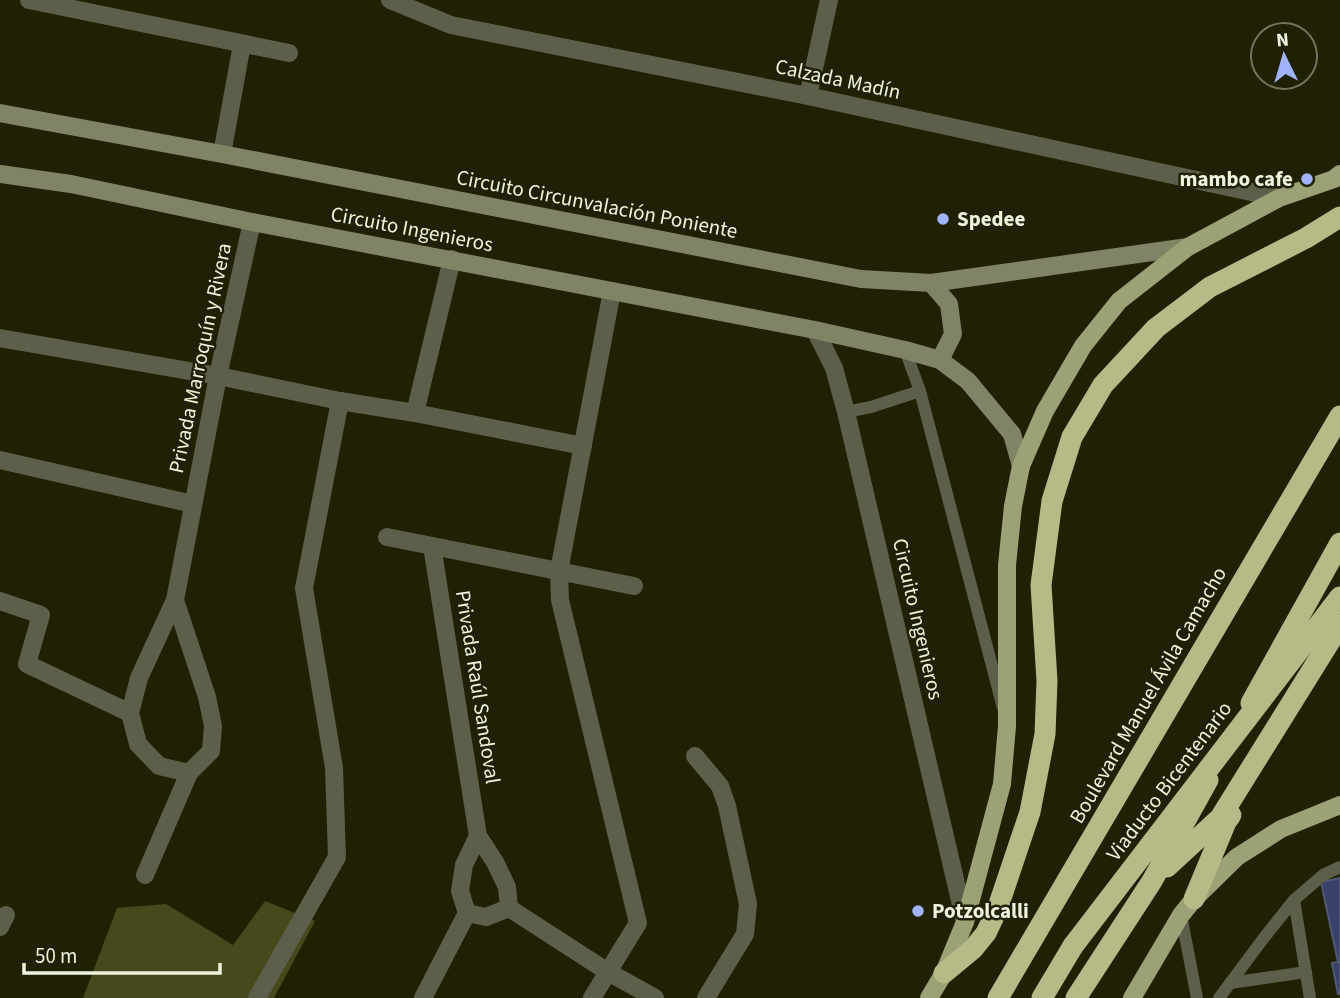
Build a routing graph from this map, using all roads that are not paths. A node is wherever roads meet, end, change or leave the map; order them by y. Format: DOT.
graph roads {
  1 [pos="29,0"];
  2 [pos="390,0"];
  3 [pos="829,0"];
  4 [pos="242,44"];
  5 [pos="289,53"];
  6 [pos="808,96"];
  7 [pos="0,113"];
  8 [pos="222,154"];
  9 [pos="0,174"];
  10 [pos="1340,174"];
  11 [pos="1279,198"];
  12 [pos="1340,217"];
  13 [pos="252,222"];
  14 [pos="1188,247"];
  15 [pos="452,259"];
  16 [pos="931,284"];
  17 [pos="612,291"];
  18 [pos="816,330"];
  19 [pos="0,338"];
  20 [pos="905,350"];
  21 [pos="940,360"];
  22 [pos="218,376"];
  23 [pos="920,391"];
  24 [pos="340,401"];
  25 [pos="846,412"];
  26 [pos="415,413"];
  27 [pos="1340,416"];
  28 [pos="583,446"];
  29 [pos="0,460"];
  30 [pos="1021,466"];
  31 [pos="193,504"];
  32 [pos="387,537"];
  33 [pos="1340,543"];
  34 [pos="432,546"];
  35 [pos="559,571"];
  36 [pos="634,586"];
  37 [pos="1340,597"];
  38 [pos="176,600"];
  39 [pos="0,601"];
  40 [pos="1340,625"];
  41 [pos="1340,640"];
  42 [pos="130,713"];
  43 [pos="1007,726"];
  44 [pos="695,757"];
  45 [pos="189,773"];
  46 [pos="1340,805"];
  47 [pos="478,836"];
  48 [pos="1340,867"];
  49 [pos="145,875"];
  50 [pos="1152,881"];
  51 [pos="1294,900"];
  52 [pos="1188,907"];
  53 [pos="509,908"];
  54 [pos="467,913"];
  55 [pos="965,922"];
  56 [pos="608,972"];
  57 [pos="1306,972"];
  58 [pos="944,974"];
  59 [pos="1230,983"];
  60 [pos="257,998"];
  61 [pos="423,998"];
  62 [pos="592,998"];
  63 [pos="655,998"];
  64 [pos="706,998"];
  65 [pos="929,998"];
  66 [pos="998,998"];
  67 [pos="1042,998"];
  68 [pos="1076,998"];
  69 [pos="1132,998"];
  70 [pos="1197,998"];
  71 [pos="1219,998"];
  72 [pos="1310,998"];
  1 -- 4 [label="street"];
  2 -- 6 [label="street, Calzada Madín"];
  3 -- 6 [label="street"];
  4 -- 5 [label="street"];
  4 -- 8 [label="street"];
  6 -- 11 [label="street, Calzada Madín"];
  7 -- 8 [label="main road, Circuito Circunvalación Poniente"];
  8 -- 16 [label="main road, Circuito Circunvalación Poniente"];
  9 -- 13 [label="main road, Circuito Ingenieros"];
  10 -- 11 [label="main road"];
  11 -- 14 [label="main road"];
  12 -- 58 [label="highway"];
  13 -- 15 [label="main road, Circuito Ingenieros"];
  13 -- 22 [label="street, Privada Marroquín y Rivera"];
  14 -- 16 [label="main road, Circuito Circunvalación Poniente"];
  14 -- 30 [label="main road"];
  15 -- 17 [label="main road, Circuito Ingenieros"];
  15 -- 26 [label="street"];
  16 -- 21 [label="main road"];
  17 -- 18 [label="main road, Circuito Ingenieros"];
  17 -- 28 [label="street"];
  18 -- 20 [label="main road, Circuito Ingenieros"];
  18 -- 25 [label="street, Circuito Ingenieros"];
  19 -- 22 [label="street"];
  20 -- 21 [label="main road, Circuito Ingenieros"];
  20 -- 23 [label="lane"];
  21 -- 30 [label="main road, Circuito Ingenieros"];
  22 -- 24 [label="street"];
  22 -- 31 [label="street, Privada Marroquín y Rivera"];
  23 -- 25 [label="lane"];
  23 -- 43 [label="lane"];
  24 -- 26 [label="street"];
  24 -- 60 [label="street"];
  25 -- 55 [label="street, Circuito Ingenieros"];
  26 -- 28 [label="street"];
  27 -- 66 [label="highway, Boulevard Manuel Ávila Camacho"];
  28 -- 35 [label="street"];
  29 -- 31 [label="street, Privada Marroquín y Rivera"];
  30 -- 43 [label="main road"];
  31 -- 38 [label="street, Privada Marroquín y Rivera"];
  32 -- 34 [label="street"];
  33 -- 50 [label="highway"];
  34 -- 35 [label="street"];
  34 -- 47 [label="street, Privada Raúl Sandoval"];
  35 -- 36 [label="street"];
  35 -- 56 [label="street"];
  37 -- 67 [label="highway, Viaducto Bicentenario, bridge"];
  38 -- 42 [label="street, Privada Marroquín y Rivera"];
  38 -- 45 [label="street, Privada Marroquín y Rivera"];
  39 -- 42 [label="street"];
  40 -- 50 [label="highway"];
  41 -- 52 [label="highway"];
  42 -- 45 [label="street"];
  43 -- 55 [label="main road"];
  44 -- 64 [label="street"];
  45 -- 49 [label="street, Privada Marroquín y Rivera"];
  46 -- 52 [label="main road"];
  47 -- 53 [label="street"];
  47 -- 54 [label="street"];
  48 -- 51 [label="lane"];
  50 -- 68 [label="highway"];
  51 -- 57 [label="lane"];
  51 -- 59 [label="lane"];
  52 -- 69 [label="main road"];
  52 -- 70 [label="lane"];
  53 -- 54 [label="street"];
  53 -- 56 [label="street"];
  54 -- 61 [label="street"];
  55 -- 58 [label="main road"];
  56 -- 62 [label="street"];
  56 -- 63 [label="street"];
  57 -- 59 [label="lane"];
  57 -- 72 [label="lane"];
  58 -- 65 [label="main road"];
  59 -- 71 [label="lane"];
}
